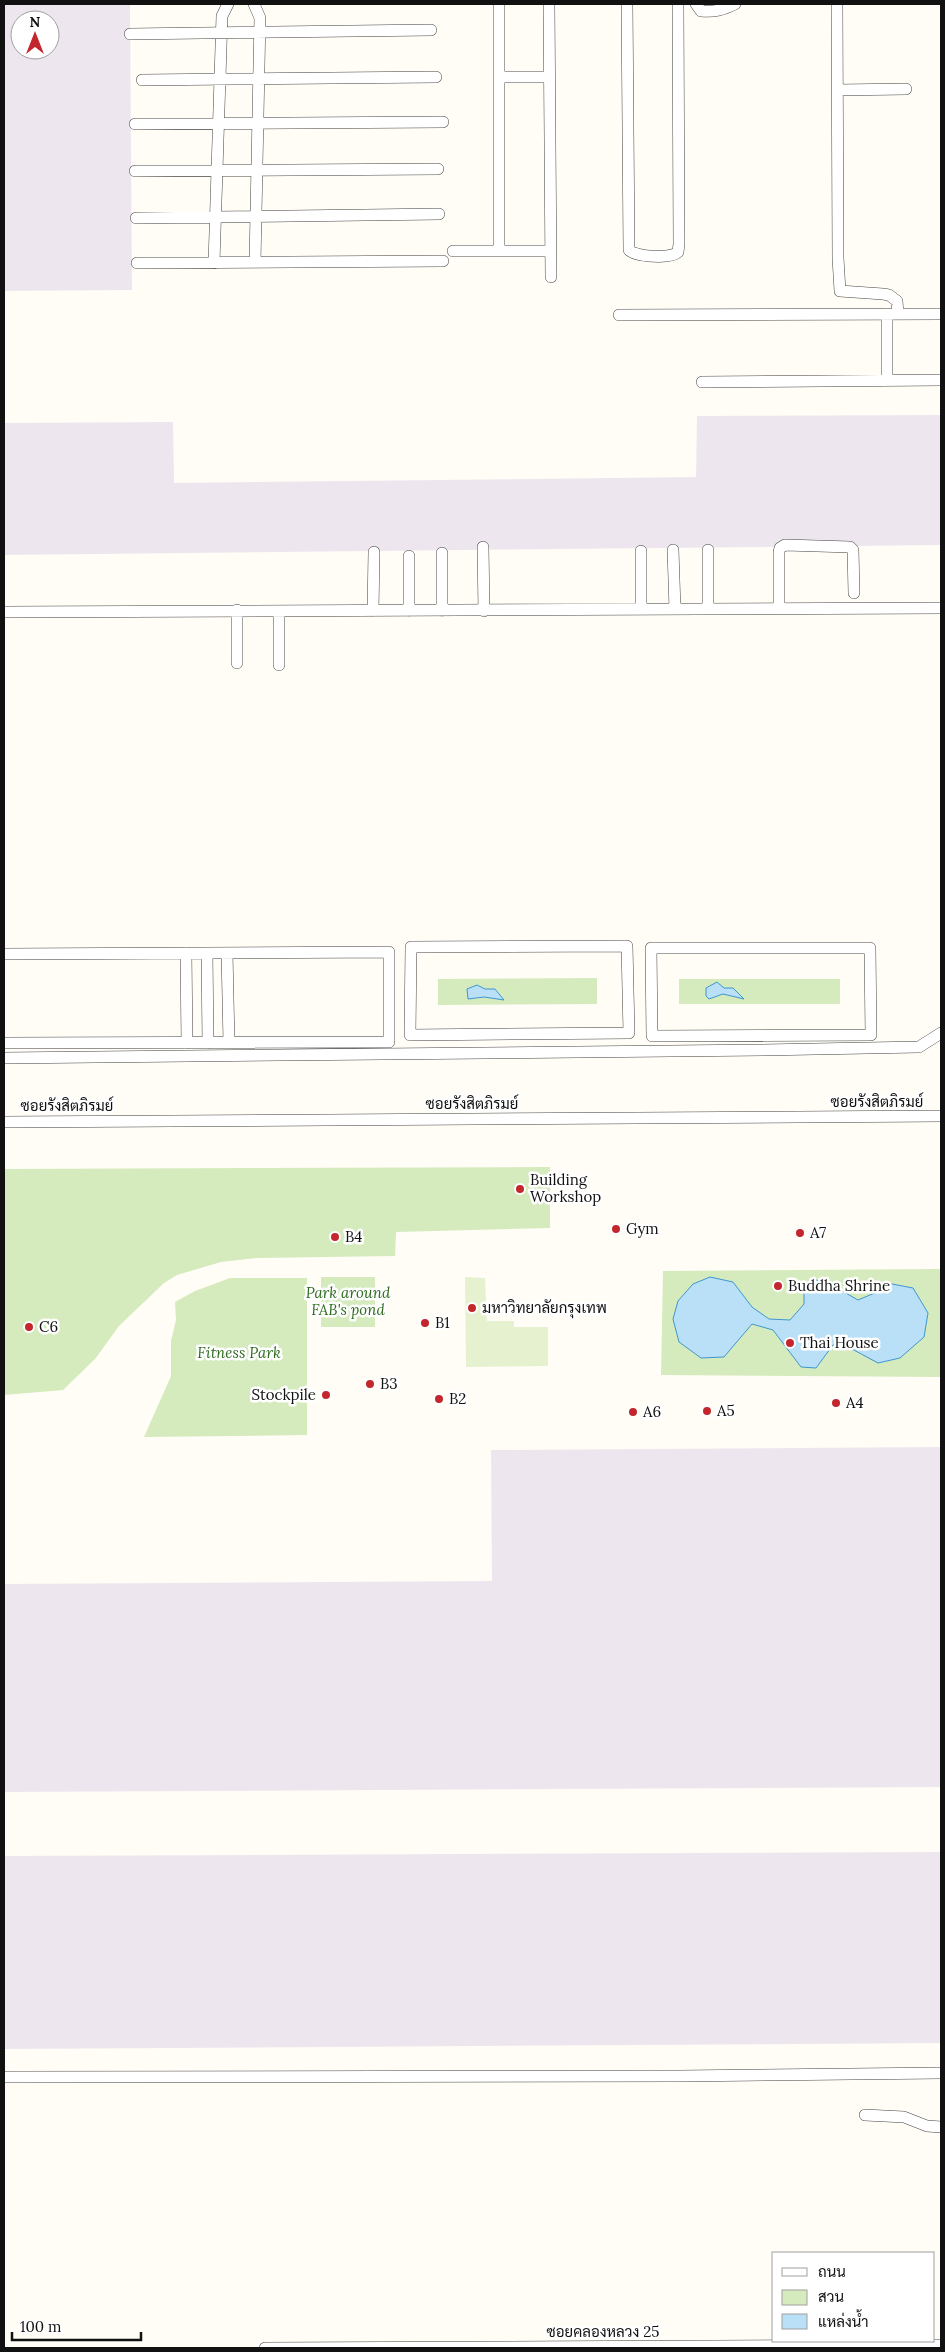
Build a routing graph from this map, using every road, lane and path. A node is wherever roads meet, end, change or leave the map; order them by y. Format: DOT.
graph roads {
  1 [pos="228,4"];
  2 [pos="254,4"];
  3 [pos="499,4"];
  4 [pos="549,4"];
  5 [pos="627,4"];
  6 [pos="678,4"];
  7 [pos="696,4"];
  8 [pos="735,4"];
  9 [pos="837,4"];
  10 [pos="431,30"];
  11 [pos="221,32"];
  12 [pos="260,32"];
  13 [pos="130,34"];
  14 [pos="500,76"];
  15 [pos="549,76"];
  16 [pos="436,77"];
  17 [pos="220,79"];
  18 [pos="258,79"];
  19 [pos="142,80"];
  20 [pos="906,89"];
  21 [pos="838,90"];
  22 [pos="443,122"];
  23 [pos="135,124"];
  24 [pos="218,125"];
  25 [pos="258,125"];
  26 [pos="438,168"];
  27 [pos="135,171"];
  28 [pos="257,171"];
  29 [pos="217,172"];
  30 [pos="438,214"];
  31 [pos="256,217"];
  32 [pos="136,218"];
  33 [pos="216,218"];
  34 [pos="499,251"];
  35 [pos="550,251"];
  36 [pos="453,252"];
  37 [pos="443,261"];
  38 [pos="255,262"];
  39 [pos="137,263"];
  40 [pos="214,263"];
  41 [pos="550,277"];
  42 [pos="892,314"];
  43 [pos="941,314"];
  44 [pos="619,315"];
  45 [pos="941,380"];
  46 [pos="887,381"];
  47 [pos="702,382"];
  48 [pos="483,547"];
  49 [pos="673,550"];
  50 [pos="708,550"];
  51 [pos="641,551"];
  52 [pos="374,552"];
  53 [pos="442,553"];
  54 [pos="409,556"];
  55 [pos="854,593"];
  56 [pos="780,608"];
  57 [pos="941,608"];
  58 [pos="675,609"];
  59 [pos="708,609"];
  60 [pos="237,610"];
  61 [pos="642,610"];
  62 [pos="279,611"];
  63 [pos="373,611"];
  64 [pos="409,611"];
  65 [pos="442,611"];
  66 [pos="484,611"];
  67 [pos="4,612"];
  68 [pos="237,663"];
  69 [pos="279,665"];
  70 [pos="186,953"];
  71 [pos="208,953"];
  72 [pos="227,953"];
  73 [pos="4,954"];
  74 [pos="941,1033"];
  75 [pos="522,1035"];
  76 [pos="761,1036"];
  77 [pos="228,1042"];
  78 [pos="254,1042"];
  79 [pos="4,1043"];
  80 [pos="187,1043"];
  81 [pos="208,1043"];
  82 [pos="761,1050"];
  83 [pos="522,1053"];
  84 [pos="254,1056"];
  85 [pos="4,1058"];
  86 [pos="941,1116"];
  87 [pos="4,1122"];
  88 [pos="941,2073"];
  89 [pos="4,2077"];
  90 [pos="865,2115"];
  91 [pos="941,2127"];
  92 [pos="941,2345"];
  93 [pos="265,2348"];
  1 -- 11 [label="street"];
  2 -- 12 [label="street"];
  3 -- 14 [label="street"];
  4 -- 15 [label="street"];
  5 -- 6 [label="street"];
  7 -- 8 [label="street"];
  9 -- 21 [label="street"];
  10 -- 12 [label="street"];
  11 -- 12 [label="street"];
  11 -- 13 [label="street"];
  11 -- 17 [label="street"];
  12 -- 18 [label="street"];
  14 -- 15 [label="street"];
  14 -- 34 [label="street"];
  15 -- 35 [label="street"];
  16 -- 18 [label="street"];
  17 -- 18 [label="street"];
  17 -- 19 [label="street"];
  17 -- 24 [label="street"];
  18 -- 25 [label="street"];
  20 -- 21 [label="street"];
  21 -- 42 [label="street"];
  22 -- 25 [label="street"];
  23 -- 24 [label="street"];
  24 -- 25 [label="street"];
  24 -- 29 [label="street"];
  25 -- 28 [label="street"];
  26 -- 28 [label="street"];
  27 -- 29 [label="street"];
  28 -- 29 [label="street"];
  28 -- 31 [label="street"];
  29 -- 33 [label="street"];
  30 -- 31 [label="street"];
  31 -- 33 [label="street"];
  31 -- 38 [label="street"];
  32 -- 33 [label="street"];
  33 -- 40 [label="street"];
  34 -- 35 [label="street"];
  34 -- 36 [label="street"];
  35 -- 41 [label="street"];
  37 -- 38 [label="street"];
  38 -- 40 [label="street"];
  39 -- 40 [label="street"];
  42 -- 43 [label="street"];
  42 -- 44 [label="street"];
  42 -- 46 [label="street"];
  45 -- 46 [label="street"];
  46 -- 47 [label="street"];
  48 -- 66 [label="street"];
  49 -- 58 [label="street"];
  50 -- 59 [label="street"];
  51 -- 61 [label="street"];
  52 -- 63 [label="street"];
  53 -- 65 [label="street"];
  54 -- 64 [label="street"];
  55 -- 56 [label="street"];
  56 -- 57 [label="street"];
  56 -- 59 [label="street"];
  58 -- 59 [label="street"];
  58 -- 61 [label="street"];
  60 -- 62 [label="street"];
  60 -- 67 [label="street"];
  60 -- 68 [label="street"];
  61 -- 66 [label="street"];
  62 -- 63 [label="street"];
  62 -- 69 [label="street"];
  63 -- 64 [label="street"];
  64 -- 65 [label="street"];
  65 -- 66 [label="street"];
  70 -- 71 [label="street"];
  70 -- 73 [label="street"];
  70 -- 80 [label="street"];
  71 -- 72 [label="street"];
  71 -- 81 [label="street"];
  72 -- 77 [label="street"];
  72 -- 78 [label="street"];
  74 -- 82 [label="street"];
  75 -- 75 [label="street"];
  75 -- 83 [label="street"];
  76 -- 76 [label="street"];
  76 -- 82 [label="street"];
  77 -- 78 [label="street"];
  77 -- 81 [label="street"];
  78 -- 84 [label="street"];
  79 -- 80 [label="street"];
  80 -- 81 [label="street"];
  82 -- 83 [label="street"];
  83 -- 84 [label="street"];
  84 -- 85 [label="street"];
  86 -- 87 [label="street, ซอยรังสิตภิรมย์"];
  88 -- 89 [label="street"];
  90 -- 91 [label="street"];
  92 -- 93 [label="street, ซอยคลองหลวง 25"];
}
